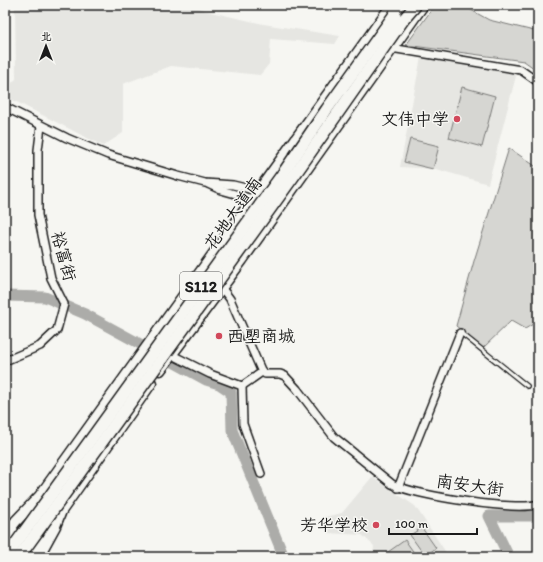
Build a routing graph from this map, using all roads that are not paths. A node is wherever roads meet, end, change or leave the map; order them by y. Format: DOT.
graph roads {
  1 [pos="392,5"];
  2 [pos="402,5"];
  3 [pos="415,5"];
  4 [pos="423,5"];
  5 [pos="392,48"];
  6 [pos="538,82"];
  7 [pos="5,107"];
  8 [pos="41,126"];
  9 [pos="255,195"];
  10 [pos="280,207"];
  11 [pos="200,273"];
  12 [pos="221,288"];
  13 [pos="460,333"];
  14 [pos="172,355"];
  15 [pos="5,361"];
  16 [pos="262,372"];
  17 [pos="242,386"];
  18 [pos="527,386"];
  19 [pos="261,474"];
  20 [pos="398,488"];
  21 [pos="40,496"];
  22 [pos="538,504"];
  23 [pos="61,511"];
  24 [pos="5,535"];
  25 [pos="5,545"];
  26 [pos="6,557"];
  27 [pos="19,557"];
  28 [pos="29,557"];
  29 [pos="38,557"];
  1 -- 9 [label="main road, 花地大道南"];
  2 -- 26 [label="main road, 花地大道南 / S112, bridge"];
  3 -- 27 [label="main road, 花地大道南 / S112, bridge"];
  4 -- 5 [label="main road, 花地大道南"];
  5 -- 6 [label="street"];
  5 -- 10 [label="main road, 花地大道南"];
  7 -- 8 [label="street"];
  8 -- 9 [label="street"];
  8 -- 15 [label="street, 裕富街"];
  9 -- 10 [label="street"];
  9 -- 11 [label="main road, 花地大道南"];
  10 -- 12 [label="main road, 花地大道南"];
  11 -- 12 [label="street"];
  11 -- 21 [label="main road, 花地大道南"];
  12 -- 14 [label="main road, 花地大道南"];
  12 -- 16 [label="street"];
  13 -- 18 [label="lane"];
  13 -- 20 [label="street"];
  14 -- 17 [label="street"];
  14 -- 23 [label="main road, 花地大道南"];
  16 -- 17 [label="street"];
  16 -- 20 [label="street"];
  17 -- 19 [label="street"];
  20 -- 22 [label="street, 南安大街"];
  21 -- 24 [label="main road, 花地大道南"];
  21 -- 25 [label="main road"];
  23 -- 28 [label="main road"];
  23 -- 29 [label="main road, 花地大道南"];
}
